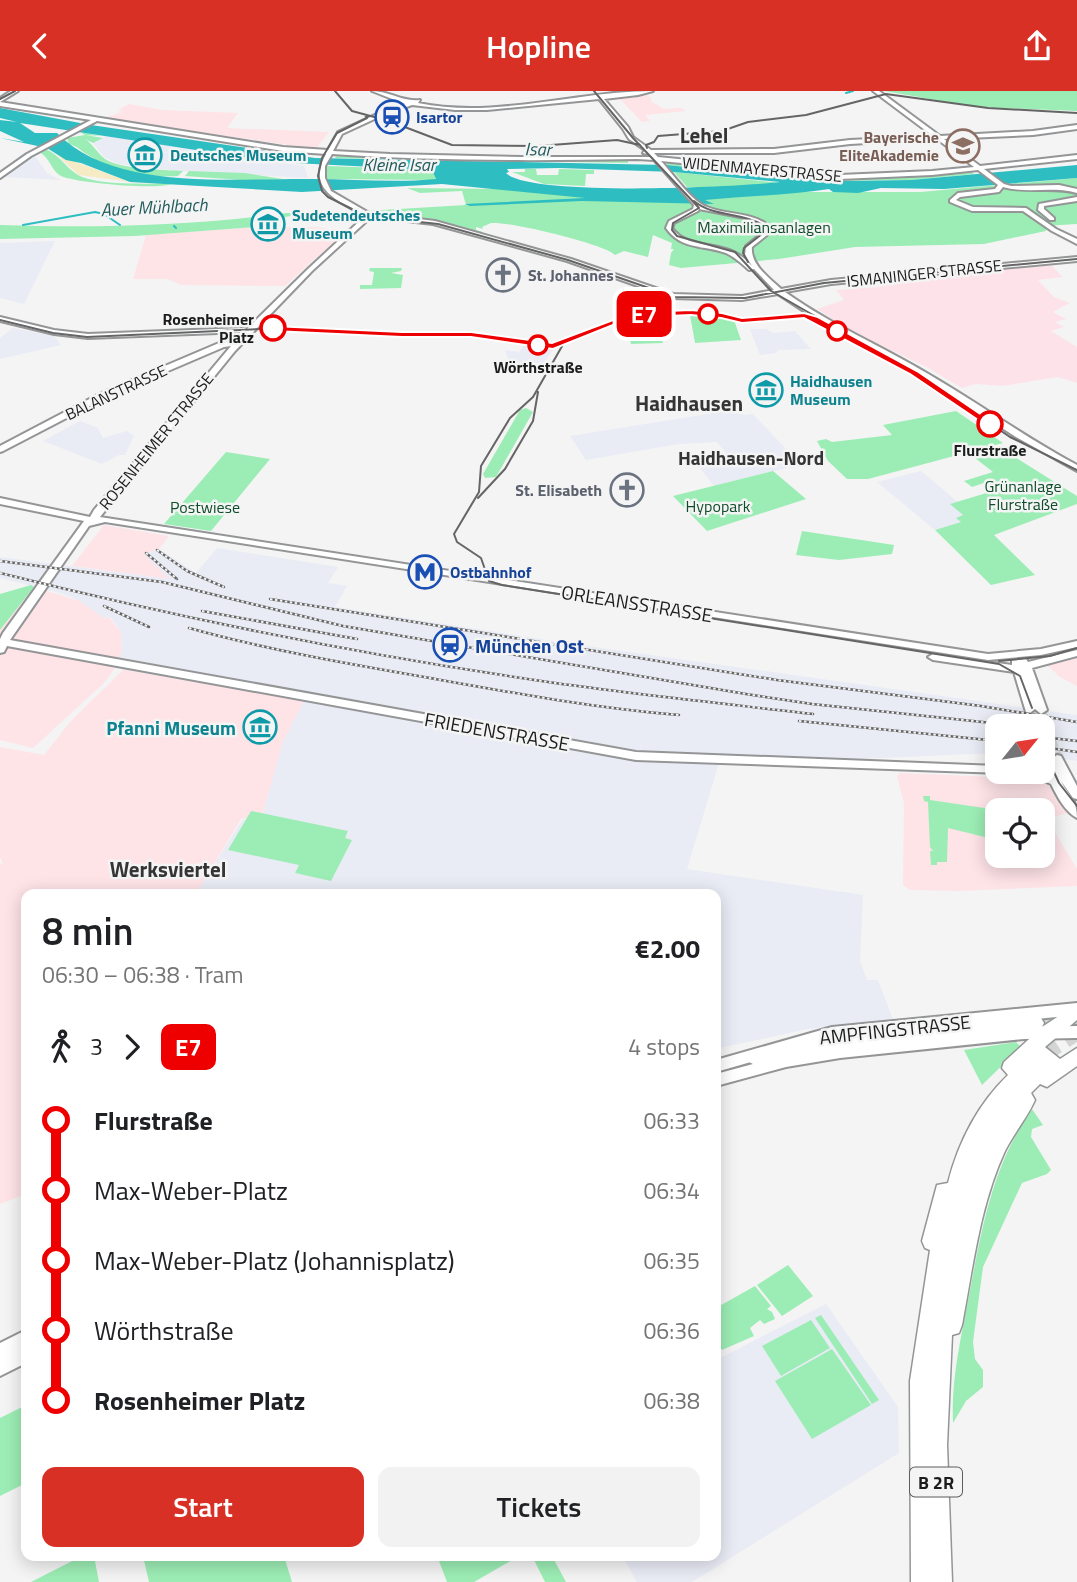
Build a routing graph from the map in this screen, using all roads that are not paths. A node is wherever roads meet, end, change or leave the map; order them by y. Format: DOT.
graph roads {
  1 [pos="14,91"];
  2 [pos="375,91"];
  3 [pos="382,91"];
  4 [pos="645,91"];
  5 [pos="876,91"];
  6 [pos="600,97"];
  7 [pos="399,99"];
  8 [pos="0,100"];
  9 [pos="413,101"];
  10 [pos="431,106"];
  11 [pos="451,107"];
  12 [pos="394,109"];
  13 [pos="373,116"];
  14 [pos="96,120"];
  15 [pos="88,124"];
  16 [pos="1077,127"];
  17 [pos="939,138"];
  18 [pos="648,151"];
  19 [pos="324,155"];
  20 [pos="630,155"];
  21 [pos="1077,157"];
  22 [pos="657,160"];
  23 [pos="982,171"];
  24 [pos="0,176"];
  25 [pos="1002,185"];
  26 [pos="323,191"];
  27 [pos="1077,191"];
  28 [pos="1077,199"];
  29 [pos="698,206"];
  30 [pos="365,217"];
  31 [pos="1074,240"];
  32 [pos="1077,258"];
  33 [pos="775,292"];
  34 [pos="0,319"];
  35 [pos="243,329"];
  36 [pos="233,346"];
  37 [pos="0,449"];
  38 [pos="1077,469"];
  39 [pos="0,501"];
  40 [pos="92,520"];
  41 [pos="1077,644"];
  42 [pos="1,645"];
  43 [pos="1072,655"];
  44 [pos="1017,661"];
  45 [pos="1035,709"];
  46 [pos="1055,768"];
  47 [pos="985,770"];
  48 [pos="1055,782"];
  49 [pos="1077,795"];
  50 [pos="1077,814"];
  51 [pos="1077,1010"];
  52 [pos="1042,1028"];
  53 [pos="1077,1033"];
  54 [pos="1077,1055"];
  55 [pos="755,1057"];
  56 [pos="721,1065"];
  57 [pos="721,1079"];
  58 [pos="21,1342"];
  59 [pos="0,1352"];
  60 [pos="21,1356"];
  61 [pos="922,1361"];
  62 [pos="0,1367"];
  63 [pos="937,1382"];
  64 [pos="923,1582"];
  65 [pos="940,1582"];
  1 -- 8 [label="main road"];
  2 -- 7 [label="main road"];
  3 -- 7 [label="main road"];
  4 -- 6 [label="main road"];
  5 -- 17 [label="main road"];
  6 -- 11 [label="main road"];
  6 -- 18 [label="main road"];
  7 -- 9 [label="main road"];
  7 -- 13 [label="main road"];
  8 -- 14 [label="main road"];
  9 -- 10 [label="main road"];
  9 -- 11 [label="main road"];
  9 -- 12 [label="main road"];
  10 -- 11 [label="main road"];
  10 -- 12 [label="main road"];
  12 -- 13 [label="main road"];
  13 -- 19 [label="main road"];
  14 -- 15 [label="main road"];
  14 -- 19 [label="main road"];
  15 -- 24 [label="main road"];
  16 -- 17 [label="main road"];
  17 -- 18 [label="main road"];
  17 -- 23 [label="main road"];
  18 -- 20 [label="main road"];
  18 -- 22 [label="main road"];
  19 -- 20 [label="main road"];
  19 -- 26 [label="main road"];
  20 -- 22 [label="main road, WIDENMAYERSTRASSE"];
  21 -- 23 [label="main road, WIDENMAYERSTRASSE"];
  22 -- 23 [label="main road, WIDENMAYERSTRASSE"];
  22 -- 29 [label="main road"];
  23 -- 25 [label="main road"];
  25 -- 27 [label="main road"];
  25 -- 31 [label="main road"];
  26 -- 30 [label="main road"];
  26 -- 30 [label="main road"];
  28 -- 31 [label="main road"];
  29 -- 33 [label="main road"];
  29 -- 33 [label="main road"];
  30 -- 33 [label="main road, ISMANINGER STRASSE"];
  30 -- 35 [label="main road"];
  30 -- 36 [label="main road, ROSENHEIMER STRASSE"];
  32 -- 33 [label="main road, ISMANINGER STRASSE"];
  33 -- 38 [label="main road"];
  34 -- 35 [label="main road"];
  35 -- 36 [label="main road"];
  36 -- 37 [label="main road, BALANSTRASSE"];
  36 -- 40 [label="main road, ROSENHEIMER STRASSE"];
  39 -- 40 [label="main road, ORLEANSSTRASSE"];
  40 -- 42 [label="main road, ROSENHEIMER STRASSE"];
  40 -- 44 [label="main road, ORLEANSSTRASSE"];
  41 -- 44 [label="main road"];
  42 -- 47 [label="main road, FRIEDENSTRASSE"];
  43 -- 44 [label="main road"];
  44 -- 45 [label="main road"];
  46 -- 49 [label="main road"];
  48 -- 50 [label="main road"];
  51 -- 52 [label="highway"];
  51 -- 55 [label="main road, AMPFINGSTRASSE"];
  52 -- 53 [label="main road, AMPFINGSTRASSE"];
  52 -- 55 [label="highway"];
  52 -- 57 [label="main road, AMPFINGSTRASSE"];
  52 -- 61 [label="highway"];
  54 -- 63 [label="highway"];
  55 -- 56 [label="main road, AMPFINGSTRASSE"];
  58 -- 59 [label="main road"];
  60 -- 62 [label="main road"];
  61 -- 63 [label="highway, B 2R"];
  61 -- 64 [label="highway, B 2R"];
  63 -- 65 [label="highway, B 2R"];
}
